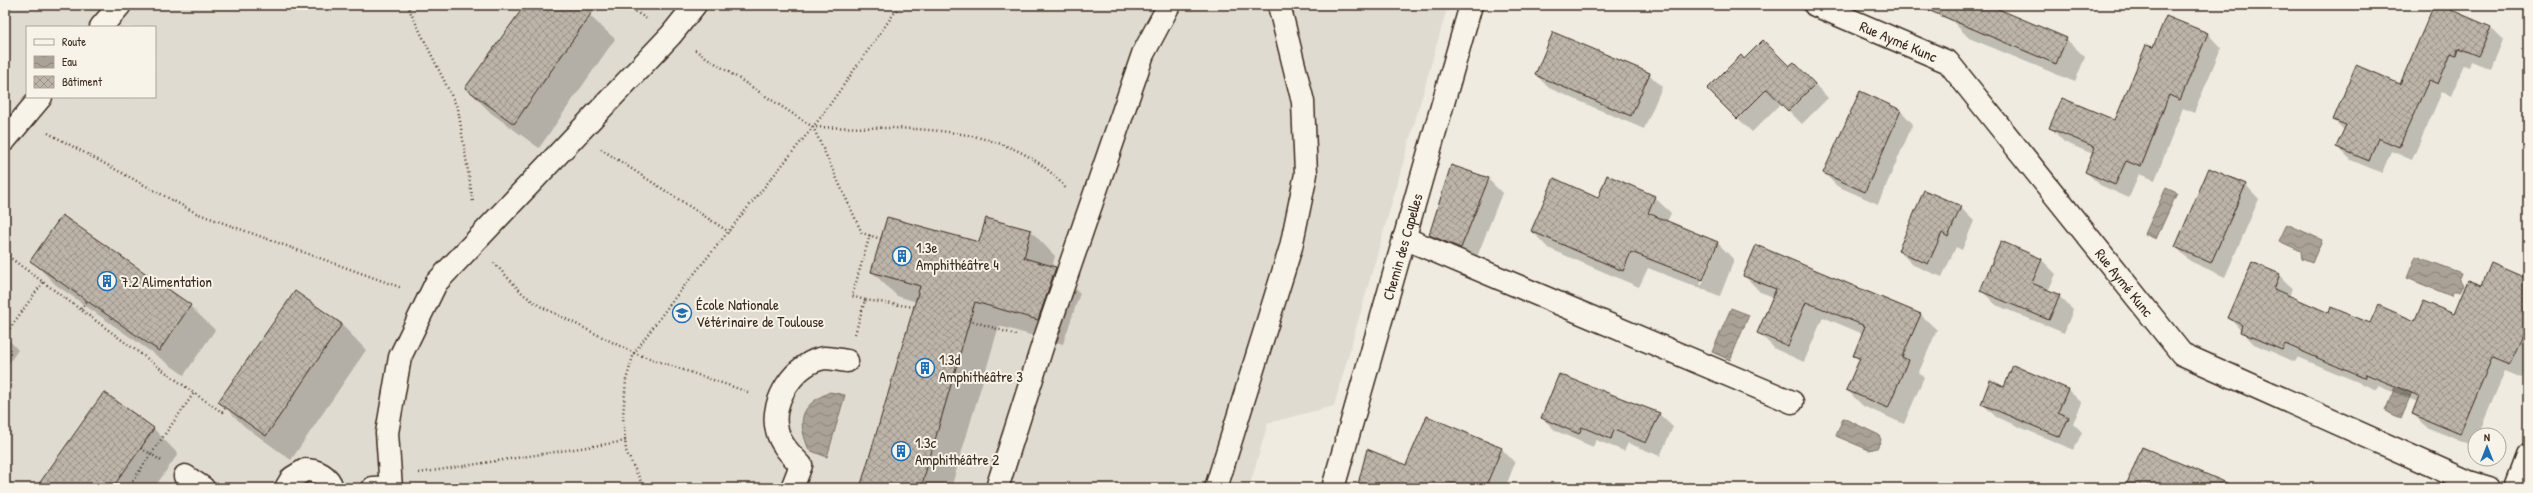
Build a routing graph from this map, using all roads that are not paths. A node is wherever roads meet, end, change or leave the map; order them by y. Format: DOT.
graph roads {
  1 [pos="120,5"];
  2 [pos="695,5"];
  3 [pos="1169,5"];
  4 [pos="1279,5"];
  5 [pos="1471,5"];
  6 [pos="1814,5"];
  7 [pos="102,26"];
  8 [pos="40,98"];
  9 [pos="5,140"];
  10 [pos="1404,238"];
  11 [pos="847,360"];
  12 [pos="1792,402"];
  13 [pos="2528,456"];
  14 [pos="185,476"];
  15 [pos="387,485"];
  16 [pos="203,488"];
  17 [pos="286,488"];
  18 [pos="332,488"];
  19 [pos="792,488"];
  20 [pos="997,488"];
  21 [pos="1216,488"];
  22 [pos="1332,488"];
  23 [pos="2490,488"];
  24 [pos="2516,488"];
  1 -- 7 [label="street"];
  2 -- 15 [label="street"];
  3 -- 20 [label="street"];
  4 -- 21 [label="street"];
  5 -- 10 [label="street, Chemin des Capelles"];
  6 -- 23 [label="street, Rue Aymé Kunc"];
  8 -- 9 [label="street"];
  10 -- 12 [label="street"];
  10 -- 22 [label="street, Chemin des Capelles"];
  11 -- 19 [label="street"];
  13 -- 24 [label="street"];
  14 -- 16 [label="street"];
  17 -- 18 [label="street"];
}
